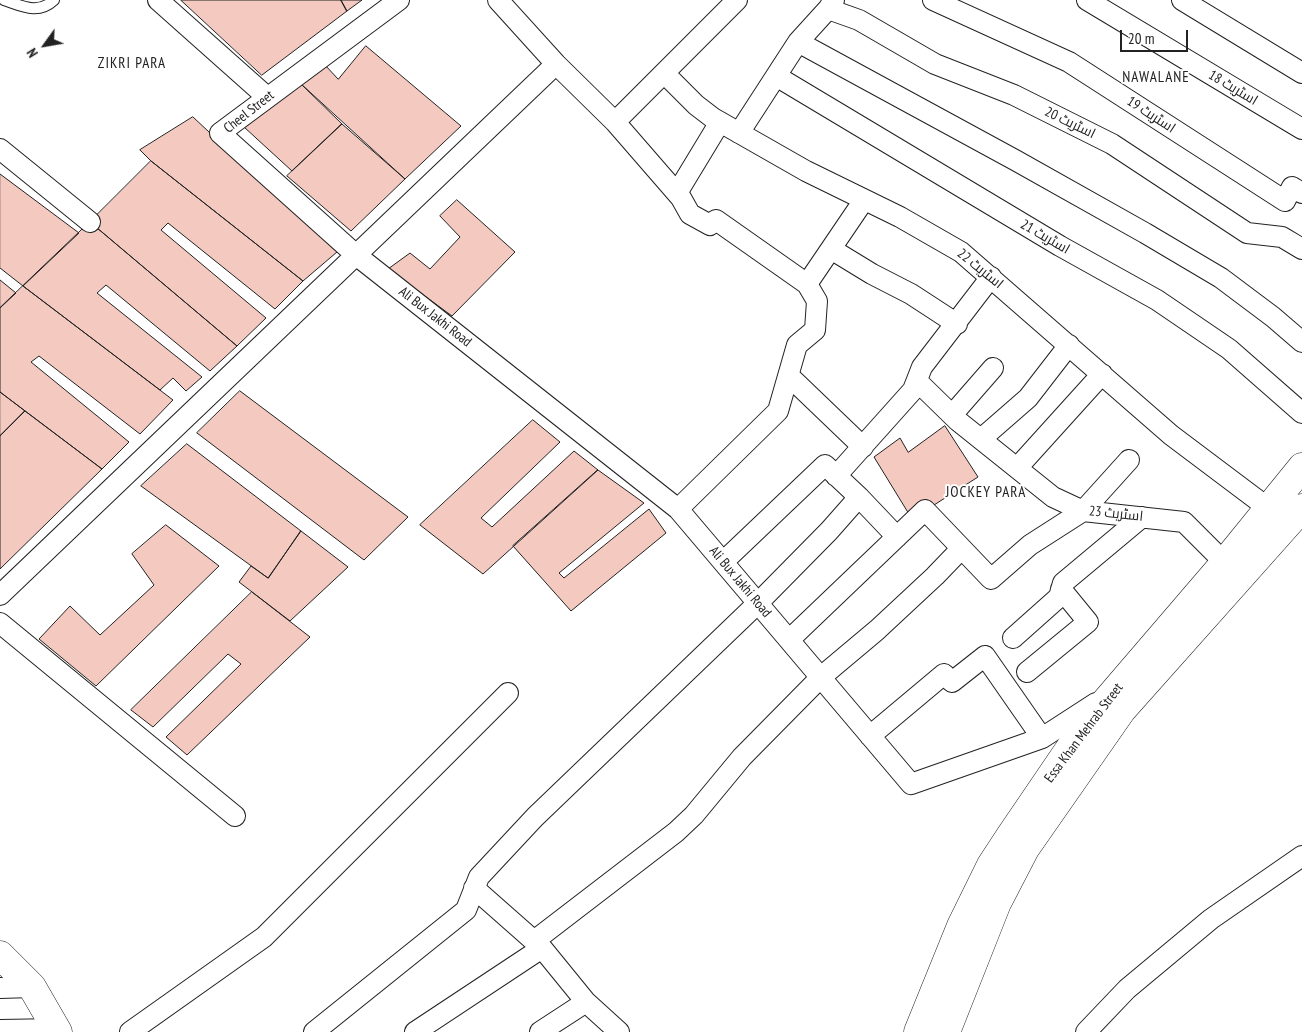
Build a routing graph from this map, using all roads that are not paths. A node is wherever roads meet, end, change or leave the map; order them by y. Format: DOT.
graph roads {
  1 [pos="4,0"];
  2 [pos="54,0"];
  3 [pos="158,0"];
  4 [pos="399,0"];
  5 [pos="498,0"];
  6 [pos="736,0"];
  7 [pos="933,0"];
  8 [pos="1087,0"];
  9 [pos="1182,0"];
  10 [pos="831,5"];
  11 [pos="798,42"];
  12 [pos="556,64"];
  13 [pos="1302,73"];
  14 [pos="660,76"];
  15 [pos="776,76"];
  16 [pos="267,97"];
  17 [pos="615,122"];
  18 [pos="720,122"];
  19 [pos="1302,129"];
  20 [pos="739,133"];
  21 [pos="0,149"];
  22 [pos="677,193"];
  23 [pos="1302,193"];
  24 [pos="864,200"];
  25 [pos="90,222"];
  26 [pos="831,249"];
  27 [pos="1302,250"];
  28 [pos="356,255"];
  29 [pos="991,277"];
  30 [pos="807,284"];
  31 [pos="956,324"];
  32 [pos="1302,342"];
  33 [pos="1069,345"];
  34 [pos="993,368"];
  35 [pos="1102,374"];
  36 [pos="788,376"];
  37 [pos="917,381"];
  38 [pos="1302,413"];
  39 [pos="952,415"];
  40 [pos="981,439"];
  41 [pos="863,447"];
  42 [pos="1129,460"];
  43 [pos="1302,466"];
  44 [pos="1017,468"];
  45 [pos="836,476"];
  46 [pos="859,497"];
  47 [pos="1268,508"];
  48 [pos="1302,508"];
  49 [pos="678,509"];
  50 [pos="1083,511"];
  51 [pos="1142,517"];
  52 [pos="897,537"];
  53 [pos="962,549"];
  54 [pos="723,562"];
  55 [pos="1224,562"];
  56 [pos="1061,589"];
  57 [pos="0,594"];
  58 [pos="758,603"];
  59 [pos="0,623"];
  60 [pos="1013,638"];
  61 [pos="789,640"];
  62 [pos="1027,672"];
  63 [pos="821,678"];
  64 [pos="508,693"];
  65 [pos="1119,699"];
  66 [pos="870,736"];
  67 [pos="1042,738"];
  68 [pos="235,816"];
  69 [pos="1302,856"];
  70 [pos="474,888"];
  71 [pos="538,945"];
  72 [pos="0,954"];
  73 [pos="32,987"];
  74 [pos="0,988"];
  75 [pos="586,1002"];
  76 [pos="0,1030"];
  77 [pos="58,1031"];
  78 [pos="130,1032"];
  79 [pos="314,1032"];
  80 [pos="415,1032"];
  81 [pos="540,1032"];
  82 [pos="619,1032"];
  83 [pos="918,1032"];
  84 [pos="946,1032"];
  85 [pos="1086,1032"];
  1 -- 2 [label="lane"];
  3 -- 16 [label="street"];
  4 -- 16 [label="street, Cheel Street"];
  5 -- 12 [label="street"];
  6 -- 14 [label="street"];
  7 -- 23 [label="street, اسٹریٹ 19"];
  8 -- 19 [label="street, اسٹریٹ 18"];
  9 -- 13 [label="street"];
  10 -- 11 [label="street"];
  10 -- 27 [label="street, اسٹریٹ 20"];
  11 -- 15 [label="street"];
  11 -- 32 [label="street"];
  12 -- 17 [label="street"];
  12 -- 28 [label="street"];
  14 -- 17 [label="street"];
  14 -- 18 [label="street, اسٹریٹ 22"];
  15 -- 20 [label="street"];
  15 -- 38 [label="street, اسٹریٹ 21"];
  16 -- 28 [label="street, Cheel Street"];
  17 -- 22 [label="street"];
  18 -- 20 [label="street, اسٹریٹ 22"];
  18 -- 22 [label="street"];
  20 -- 24 [label="street, اسٹریٹ 22"];
  21 -- 25 [label="street"];
  22 -- 30 [label="street"];
  24 -- 26 [label="street"];
  24 -- 29 [label="street, اسٹریٹ 22"];
  26 -- 30 [label="street"];
  26 -- 31 [label="street"];
  28 -- 49 [label="street, Ali Bux Jakhi Road"];
  28 -- 57 [label="street"];
  29 -- 31 [label="street"];
  29 -- 33 [label="street, اسٹریٹ 22"];
  30 -- 36 [label="street"];
  31 -- 37 [label="street"];
  33 -- 35 [label="street, اسٹریٹ 22"];
  33 -- 40 [label="street"];
  34 -- 39 [label="street"];
  35 -- 44 [label="street"];
  35 -- 47 [label="street, اسٹریٹ 22"];
  36 -- 41 [label="street"];
  36 -- 49 [label="street"];
  37 -- 39 [label="street, اسٹریٹ 23"];
  37 -- 41 [label="street"];
  39 -- 40 [label="street, اسٹریٹ 23"];
  40 -- 44 [label="street, اسٹریٹ 23"];
  41 -- 45 [label="street"];
  42 -- 50 [label="street"];
  43 -- 47 [label="main road, Essa Khan Mehrab Street"];
  44 -- 50 [label="street, اسٹریٹ 23"];
  45 -- 46 [label="street"];
  45 -- 54 [label="street"];
  46 -- 52 [label="street"];
  46 -- 58 [label="street"];
  47 -- 55 [label="main road, Essa Khan Mehrab Street"];
  48 -- 65 [label="main road, Essa Khan Mehrab Street"];
  49 -- 54 [label="street, Ali Bux Jakhi Road"];
  50 -- 51 [label="street, اسٹریٹ 23"];
  50 -- 53 [label="street"];
  51 -- 55 [label="street, اسٹریٹ 23"];
  51 -- 56 [label="street"];
  52 -- 53 [label="street"];
  52 -- 61 [label="street"];
  53 -- 63 [label="street"];
  54 -- 58 [label="street, Ali Bux Jakhi Road"];
  55 -- 65 [label="main road, Essa Khan Mehrab Street"];
  56 -- 60 [label="street"];
  56 -- 62 [label="street"];
  58 -- 61 [label="street, Ali Bux Jakhi Road"];
  58 -- 70 [label="street"];
  59 -- 68 [label="street"];
  61 -- 63 [label="street, Ali Bux Jakhi Road"];
  63 -- 66 [label="street, Ali Bux Jakhi Road"];
  63 -- 71 [label="street"];
  64 -- 78 [label="street"];
  65 -- 67 [label="street, Ali Bux Jakhi Road"];
  65 -- 83 [label="main road, Essa Khan Mehrab Street"];
  65 -- 84 [label="main road, Essa Khan Mehrab Street"];
  66 -- 67 [label="street, Ali Bux Jakhi Road"];
  66 -- 67 [label="street"];
  69 -- 85 [label="street"];
  70 -- 71 [label="street"];
  70 -- 79 [label="street"];
  71 -- 75 [label="street"];
  71 -- 80 [label="street"];
  72 -- 73 [label="main road"];
  73 -- 74 [label="street"];
  73 -- 77 [label="main road"];
  75 -- 81 [label="street"];
  75 -- 82 [label="street"];
  76 -- 77 [label="street"];
}
